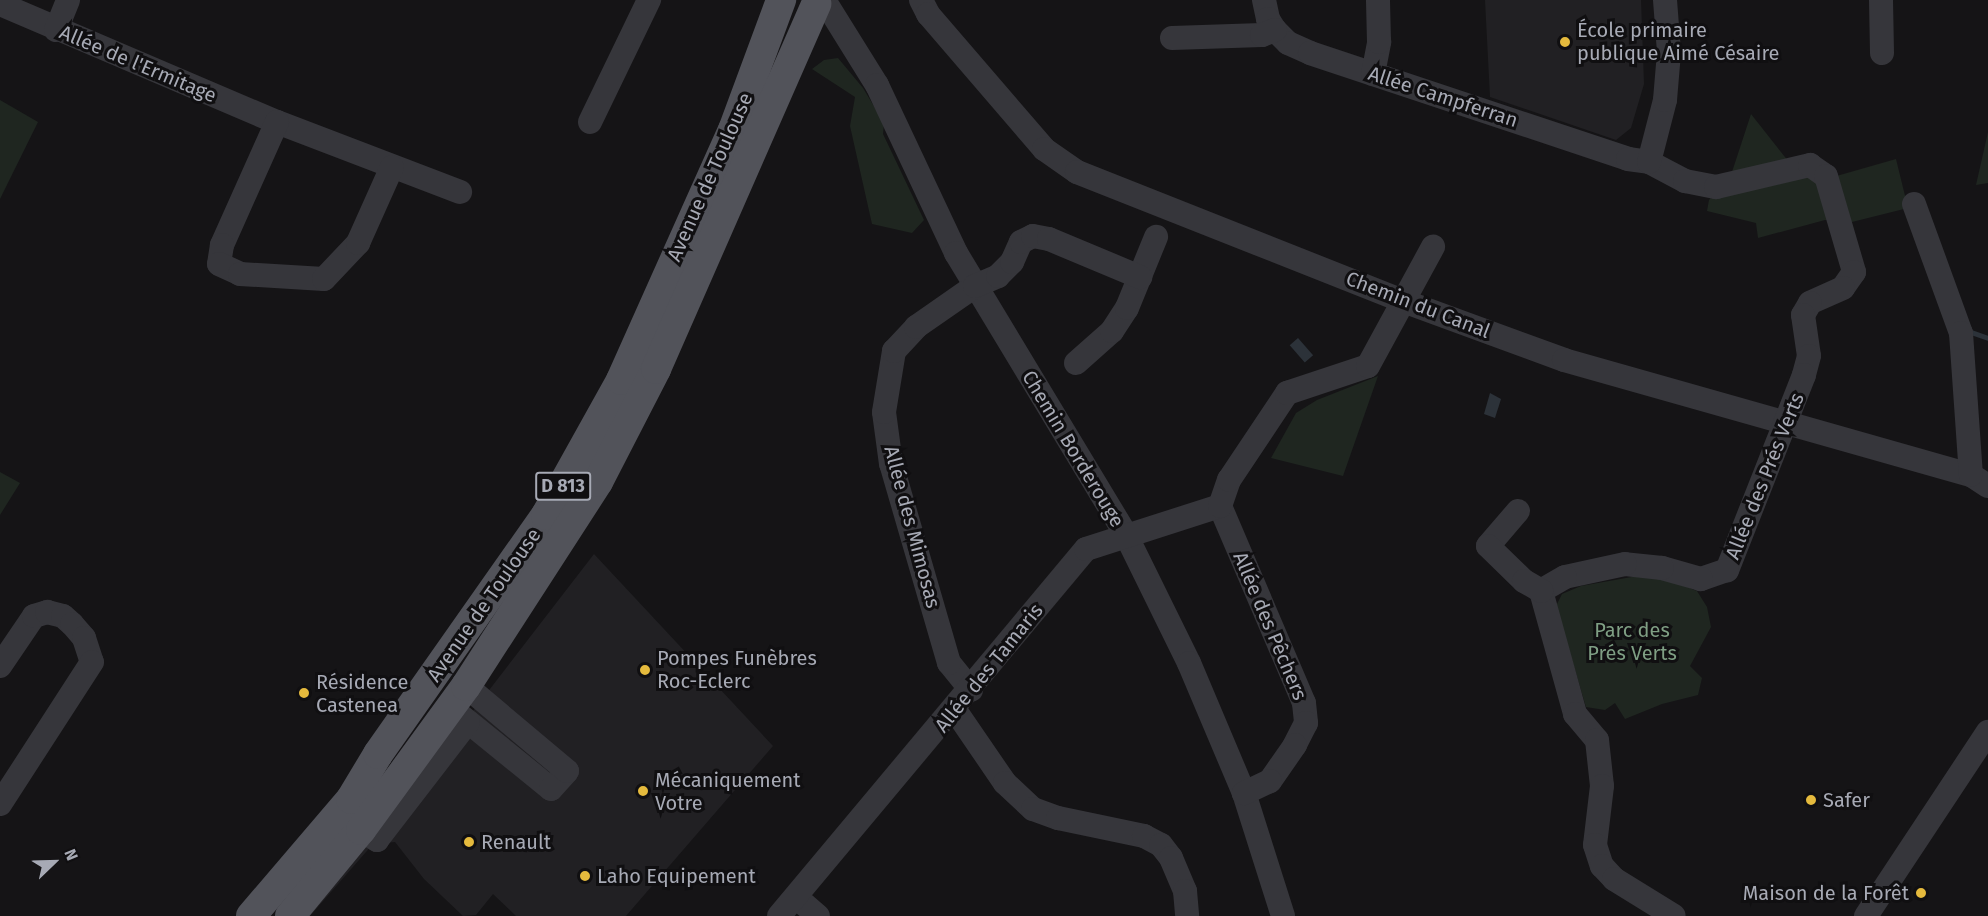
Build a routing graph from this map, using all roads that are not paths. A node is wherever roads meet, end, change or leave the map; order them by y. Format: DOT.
graph roads {
  1 [pos="69,0"];
  2 [pos="649,0"];
  3 [pos="781,0"];
  4 [pos="921,0"];
  5 [pos="1264,0"];
  6 [pos="1378,0"];
  7 [pos="1665,0"];
  8 [pos="1881,0"];
  9 [pos="811,1"];
  10 [pos="0,4"];
  11 [pos="56,30"];
  12 [pos="1275,30"];
  13 [pos="1172,38"];
  14 [pos="1882,53"];
  15 [pos="1373,74"];
  16 [pos="277,122"];
  17 [pos="590,122"];
  18 [pos="1649,162"];
  19 [pos="392,167"];
  20 [pos="460,192"];
  21 [pos="1914,204"];
  22 [pos="1156,237"];
  23 [pos="1433,247"];
  24 [pos="1140,277"];
  25 [pos="975,286"];
  26 [pos="1405,302"];
  27 [pos="1076,363"];
  28 [pos="1788,421"];
  29 [pos="1980,480"];
  30 [pos="1220,506"];
  31 [pos="1518,511"];
  32 [pos="1127,537"];
  33 [pos="1541,591"];
  34 [pos="457,642"];
  35 [pos="0,666"];
  36 [pos="971,690"];
  37 [pos="422,693"];
  38 [pos="460,698"];
  39 [pos="955,710"];
  40 [pos="1988,732"];
  41 [pos="1244,793"];
  42 [pos="0,804"];
  43 [pos="796,897"];
  44 [pos="251,916"];
  45 [pos="290,916"];
  46 [pos="779,916"];
  47 [pos="818,916"];
  48 [pos="1187,916"];
  49 [pos="1282,916"];
  50 [pos="1674,916"];
  51 [pos="1866,916"];
  1 -- 11 [label="street"];
  2 -- 17 [label="street"];
  3 -- 34 [label="main road, Avenue de Toulouse / D 813"];
  4 -- 26 [label="street, Chemin du Canal"];
  5 -- 12 [label="street"];
  6 -- 15 [label="street"];
  7 -- 18 [label="street"];
  8 -- 14 [label="street"];
  9 -- 25 [label="street, Chemin Borderouge"];
  9 -- 38 [label="main road, Avenue de Toulouse / D 813"];
  10 -- 11 [label="street, Allée de l'Ermitage"];
  11 -- 16 [label="street, Allée de l'Ermitage"];
  12 -- 13 [label="street"];
  12 -- 15 [label="street, Allée Campferran"];
  15 -- 18 [label="street, Allée Campferran"];
  16 -- 19 [label="street, Allée de l'Ermitage"];
  16 -- 19 [label="street"];
  18 -- 28 [label="street, Allée des Prés Verts"];
  19 -- 20 [label="street, Allée de l'Ermitage"];
  21 -- 29 [label="street"];
  22 -- 24 [label="street"];
  23 -- 26 [label="street"];
  24 -- 25 [label="street, Allée des Mimosas"];
  24 -- 27 [label="street"];
  25 -- 32 [label="street, Chemin Borderouge"];
  25 -- 36 [label="street, Allée des Mimosas"];
  26 -- 28 [label="street, Chemin du Canal"];
  26 -- 30 [label="street"];
  28 -- 29 [label="street, Chemin du Canal"];
  28 -- 33 [label="street, Allée des Prés Verts"];
  30 -- 32 [label="street, Allée des Tamaris"];
  30 -- 41 [label="street, Allée des Pêchers"];
  31 -- 33 [label="street"];
  32 -- 36 [label="street, Allée des Tamaris"];
  32 -- 41 [label="street, Chemin Borderouge"];
  33 -- 50 [label="street"];
  34 -- 37 [label="main road, Avenue de Toulouse / D 813"];
  34 -- 38 [label="main road"];
  35 -- 42 [label="street"];
  36 -- 39 [label="street, Allée des Tamaris"];
  37 -- 38 [label="main road"];
  37 -- 44 [label="main road, Avenue de Toulouse / D 813"];
  38 -- 45 [label="main road, Avenue de Toulouse / D 813"];
  39 -- 43 [label="street, Allée des Tamaris"];
  39 -- 48 [label="street"];
  40 -- 51 [label="street"];
  41 -- 49 [label="street, Chemin Borderouge"];
  43 -- 46 [label="street, Allée des Tamaris"];
  43 -- 47 [label="street"];
}
